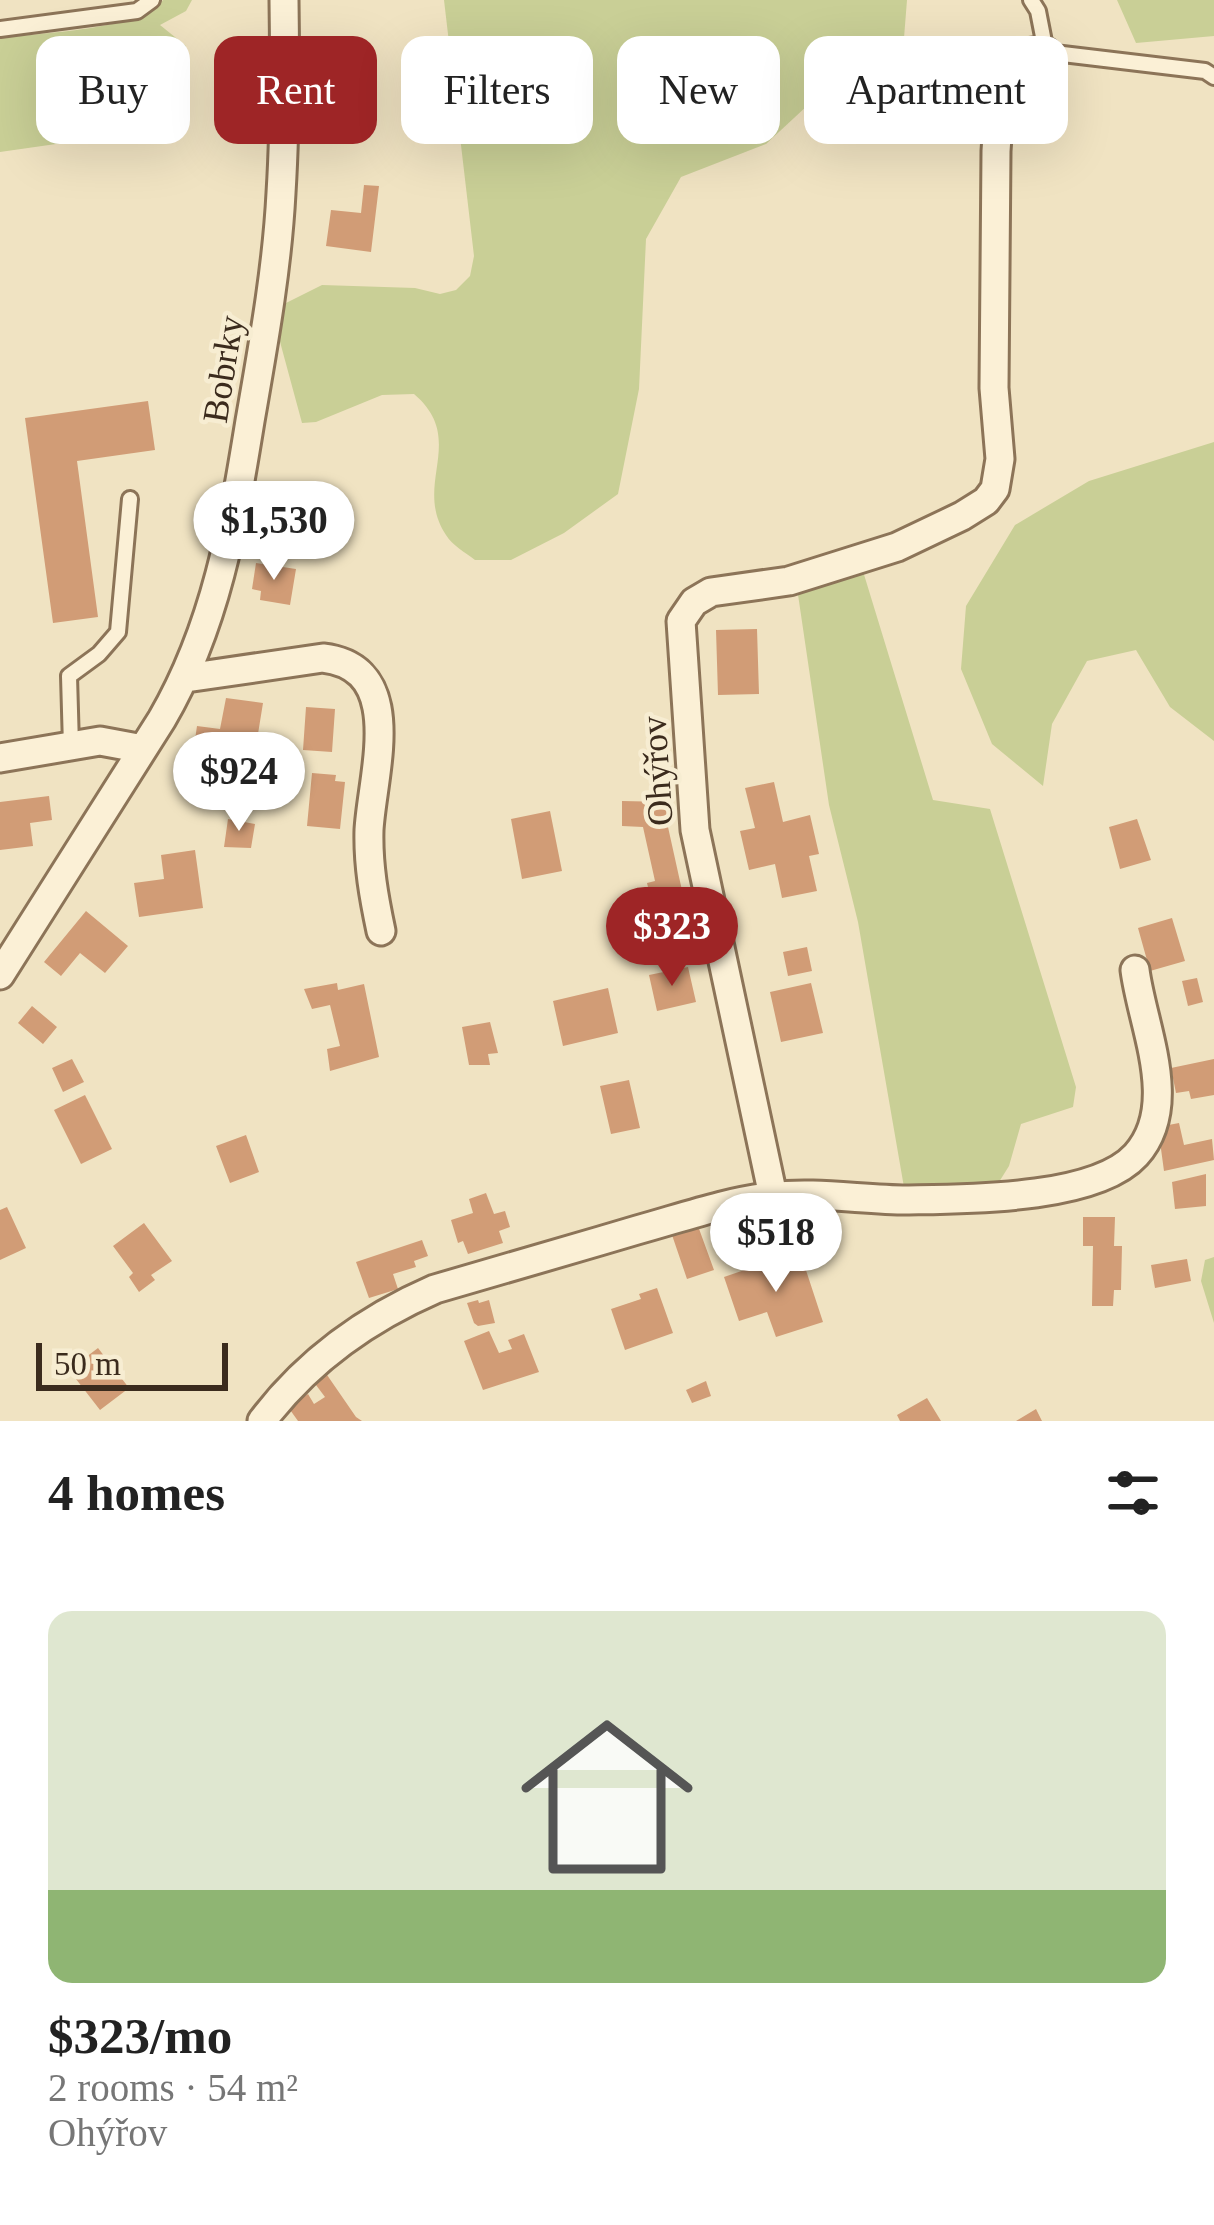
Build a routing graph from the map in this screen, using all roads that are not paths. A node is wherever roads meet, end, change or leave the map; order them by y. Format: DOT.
graph roads {
  1 [pos="152,0"];
  2 [pos="284,0"];
  3 [pos="1031,0"];
  4 [pos="0,29"];
  5 [pos="1043,36"];
  6 [pos="1068,55"];
  7 [pos="1214,77"];
  8 [pos="996,144"];
  9 [pos="130,499"];
  10 [pos="186,678"];
  11 [pos="71,746"];
  12 [pos="143,749"];
  13 [pos="0,758"];
  14 [pos="381,932"];
  15 [pos="1135,970"];
  16 [pos="0,976"];
  17 [pos="773,1196"];
  18 [pos="262,1421"];
  1 -- 4 [label="lane"];
  2 -- 10 [label="street, Bobrky"];
  3 -- 5 [label="lane"];
  6 -- 7 [label="lane"];
  8 -- 17 [label="street, Ohýřov"];
  9 -- 11 [label="lane"];
  10 -- 12 [label="street, Bobrky"];
  10 -- 14 [label="street"];
  11 -- 12 [label="street"];
  11 -- 13 [label="street"];
  12 -- 16 [label="street, Bobrky"];
  15 -- 17 [label="street"];
  17 -- 18 [label="street"];
}
